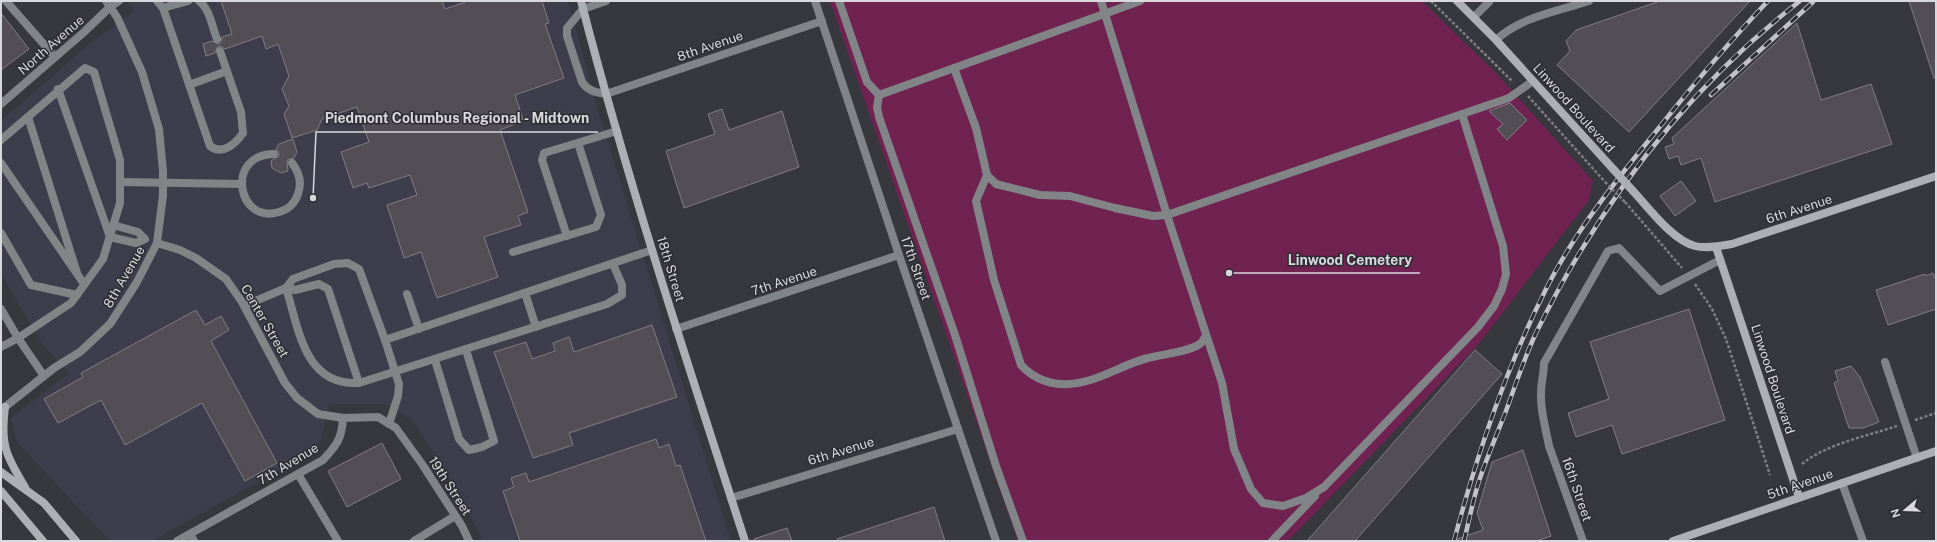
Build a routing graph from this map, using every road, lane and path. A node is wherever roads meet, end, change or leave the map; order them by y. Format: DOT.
graph roads {
  1 [pos="6,1"];
  2 [pos="119,1"];
  3 [pos="157,1"];
  4 [pos="188,1"];
  5 [pos="199,1"];
  6 [pos="606,1"];
  7 [pos="815,1"];
  8 [pos="839,1"];
  9 [pos="1100,1"];
  10 [pos="1140,1"];
  11 [pos="1457,1"];
  12 [pos="1488,1"];
  13 [pos="1589,1"];
  14 [pos="108,4"];
  15 [pos="582,5"];
  16 [pos="163,8"];
  17 [pos="1105,13"];
  18 [pos="1474,17"];
  19 [pos="822,21"];
  20 [pos="216,39"];
  21 [pos="1496,40"];
  22 [pos="220,51"];
  23 [pos="55,57"];
  24 [pos="954,68"];
  25 [pos="227,71"];
  26 [pos="1533,80"];
  27 [pos="189,85"];
  28 [pos="58,90"];
  29 [pos="606,94"];
  30 [pos="879,95"];
  31 [pos="1,104"];
  32 [pos="1462,114"];
  33 [pos="28,117"];
  34 [pos="617,131"];
  35 [pos="1,140"];
  36 [pos="578,142"];
  37 [pos="274,154"];
  38 [pos="1,163"];
  39 [pos="292,163"];
  40 [pos="988,176"];
  41 [pos="1936,178"];
  42 [pos="120,182"];
  43 [pos="163,182"];
  44 [pos="1606,182"];
  45 [pos="241,184"];
  46 [pos="1167,215"];
  47 [pos="113,225"];
  48 [pos="1,233"];
  49 [pos="1673,233"];
  50 [pos="566,236"];
  51 [pos="110,237"];
  52 [pos="145,239"];
  53 [pos="157,243"];
  54 [pos="1716,247"];
  55 [pos="652,250"];
  56 [pos="513,252"];
  57 [pos="899,255"];
  58 [pos="1720,260"];
  59 [pos="614,264"];
  60 [pos="77,273"];
  61 [pos="1689,276"];
  62 [pos="84,284"];
  63 [pos="286,288"];
  64 [pos="526,293"];
  65 [pos="77,294"];
  66 [pos="407,294"];
  67 [pos="244,306"];
  68 [pos="1,309"];
  69 [pos="536,327"];
  70 [pos="419,329"];
  71 [pos="676,329"];
  72 [pos="1206,335"];
  73 [pos="18,338"];
  74 [pos="385,340"];
  75 [pos="1,347"];
  76 [pos="466,350"];
  77 [pos="436,360"];
  78 [pos="1885,362"];
  79 [pos="396,372"];
  80 [pos="44,376"];
  81 [pos="359,383"];
  82 [pos="3,409"];
  83 [pos="1936,414"];
  84 [pos="343,418"];
  85 [pos="1906,423"];
  86 [pos="389,424"];
  87 [pos="958,429"];
  88 [pos="1936,451"];
  89 [pos="1917,458"];
  90 [pos="1802,464"];
  91 [pos="1,472"];
  92 [pos="298,474"];
  93 [pos="1770,475"];
  94 [pos="1842,483"];
  95 [pos="1324,487"];
  96 [pos="1,491"];
  97 [pos="27,491"];
  98 [pos="1799,497"];
  99 [pos="731,498"];
  100 [pos="455,516"];
  101 [pos="192,537"];
  102 [pos="43,541"];
  103 [pos="76,541"];
  104 [pos="177,541"];
  105 [pos="338,541"];
  106 [pos="414,541"];
  107 [pos="469,541"];
  108 [pos="745,541"];
  109 [pos="996,541"];
  110 [pos="1023,541"];
  111 [pos="1272,541"];
  112 [pos="1583,541"];
  113 [pos="1673,541"];
  114 [pos="1863,541"];
  1 -- 23 [label="street"];
  2 -- 14 [label="street, North Avenue"];
  3 -- 16 [label="street"];
  4 -- 16 [label="street"];
  5 -- 20 [label="street"];
  6 -- 15 [label="street"];
  7 -- 19 [label="street, 17th Street"];
  8 -- 30 [label="street"];
  9 -- 17 [label="street"];
  10 -- 17 [label="street"];
  11 -- 18 [label="street, Linwood Boulevard"];
  12 -- 18 [label="street"];
  13 -- 21 [label="street"];
  14 -- 23 [label="street, North Avenue"];
  14 -- 43 [label="street, 8th Avenue"];
  15 -- 29 [label="street, 18th Street"];
  15 -- 29 [label="street"];
  16 -- 27 [label="street"];
  17 -- 24 [label="street"];
  17 -- 46 [label="street"];
  18 -- 21 [label="street, Linwood Boulevard"];
  19 -- 29 [label="street, 8th Avenue"];
  19 -- 57 [label="street, 17th Street"];
  21 -- 26 [label="street, Linwood Boulevard"];
  22 -- 25 [label="street"];
  23 -- 31 [label="street, North Avenue"];
  24 -- 30 [label="street"];
  24 -- 40 [label="street"];
  25 -- 27 [label="street"];
  25 -- 27 [label="street"];
  26 -- 32 [label="street"];
  26 -- 49 [label="street, Linwood Boulevard, bridge"];
  28 -- 33 [label="street"];
  28 -- 42 [label="street"];
  28 -- 51 [label="street"];
  29 -- 34 [label="street, 18th Street"];
  30 -- 110 [label="street"];
  32 -- 46 [label="street"];
  32 -- 95 [label="street"];
  33 -- 35 [label="street"];
  33 -- 60 [label="street"];
  34 -- 36 [label="street"];
  34 -- 55 [label="street, 18th Street"];
  36 -- 50 [label="street"];
  36 -- 50 [label="street"];
  37 -- 45 [label="street"];
  38 -- 60 [label="street"];
  39 -- 45 [label="street"];
  40 -- 46 [label="street"];
  40 -- 72 [label="street"];
  41 -- 54 [label="street, 6th Avenue"];
  42 -- 43 [label="street"];
  42 -- 47 [label="street"];
  43 -- 45 [label="street"];
  43 -- 53 [label="street, 8th Avenue"];
  44 -- 61 [label="path, bridge"];
  46 -- 72 [label="street"];
  47 -- 51 [label="street"];
  47 -- 52 [label="street"];
  48 -- 65 [label="street"];
  49 -- 54 [label="street, 6th Avenue"];
  50 -- 56 [label="street"];
  51 -- 52 [label="street"];
  51 -- 62 [label="street"];
  52 -- 53 [label="street, Center Street"];
  53 -- 67 [label="street, Center Street"];
  53 -- 80 [label="street, 8th Avenue"];
  54 -- 58 [label="street, Linwood Boulevard"];
  55 -- 59 [label="street"];
  55 -- 71 [label="street, 18th Street"];
  57 -- 71 [label="street, 7th Avenue"];
  57 -- 87 [label="street, 17th Street"];
  58 -- 61 [label="street"];
  58 -- 98 [label="street, Linwood Boulevard"];
  59 -- 64 [label="street"];
  59 -- 69 [label="street"];
  60 -- 62 [label="street"];
  61 -- 93 [label="path"];
  61 -- 112 [label="street, 16th Street"];
  62 -- 65 [label="street"];
  63 -- 67 [label="street"];
  63 -- 74 [label="street"];
  63 -- 81 [label="street"];
  63 -- 81 [label="street"];
  64 -- 69 [label="street"];
  64 -- 70 [label="street"];
  65 -- 73 [label="street"];
  66 -- 70 [label="street"];
  67 -- 84 [label="street, Center Street"];
  68 -- 73 [label="street"];
  69 -- 76 [label="street"];
  70 -- 74 [label="street"];
  71 -- 99 [label="street, 18th Street"];
  72 -- 95 [label="street"];
  73 -- 75 [label="street"];
  73 -- 80 [label="street"];
  74 -- 79 [label="street"];
  76 -- 77 [label="street"];
  76 -- 77 [label="street"];
  77 -- 79 [label="street"];
  78 -- 85 [label="street"];
  79 -- 81 [label="street"];
  79 -- 86 [label="street"];
  80 -- 82 [label="street, 8th Avenue"];
  82 -- 97 [label="street"];
  83 -- 85 [label="path"];
  84 -- 86 [label="street"];
  84 -- 92 [label="street, 7th Avenue"];
  85 -- 89 [label="street"];
  85 -- 90 [label="path"];
  86 -- 100 [label="street, 19th Street"];
  87 -- 99 [label="street, 6th Avenue"];
  87 -- 109 [label="street, 17th Street"];
  88 -- 89 [label="street, 5th Avenue"];
  89 -- 94 [label="street, 5th Avenue"];
  91 -- 97 [label="street"];
  92 -- 101 [label="street, 7th Avenue"];
  92 -- 105 [label="street"];
  94 -- 98 [label="street, 5th Avenue"];
  94 -- 114 [label="street"];
  95 -- 111 [label="street"];
  96 -- 102 [label="street"];
  97 -- 103 [label="street"];
  98 -- 113 [label="street, 5th Avenue"];
  99 -- 108 [label="street, 18th Street"];
  100 -- 106 [label="street"];
  100 -- 107 [label="street, 19th Street"];
  101 -- 104 [label="street, 7th Avenue"];
}
